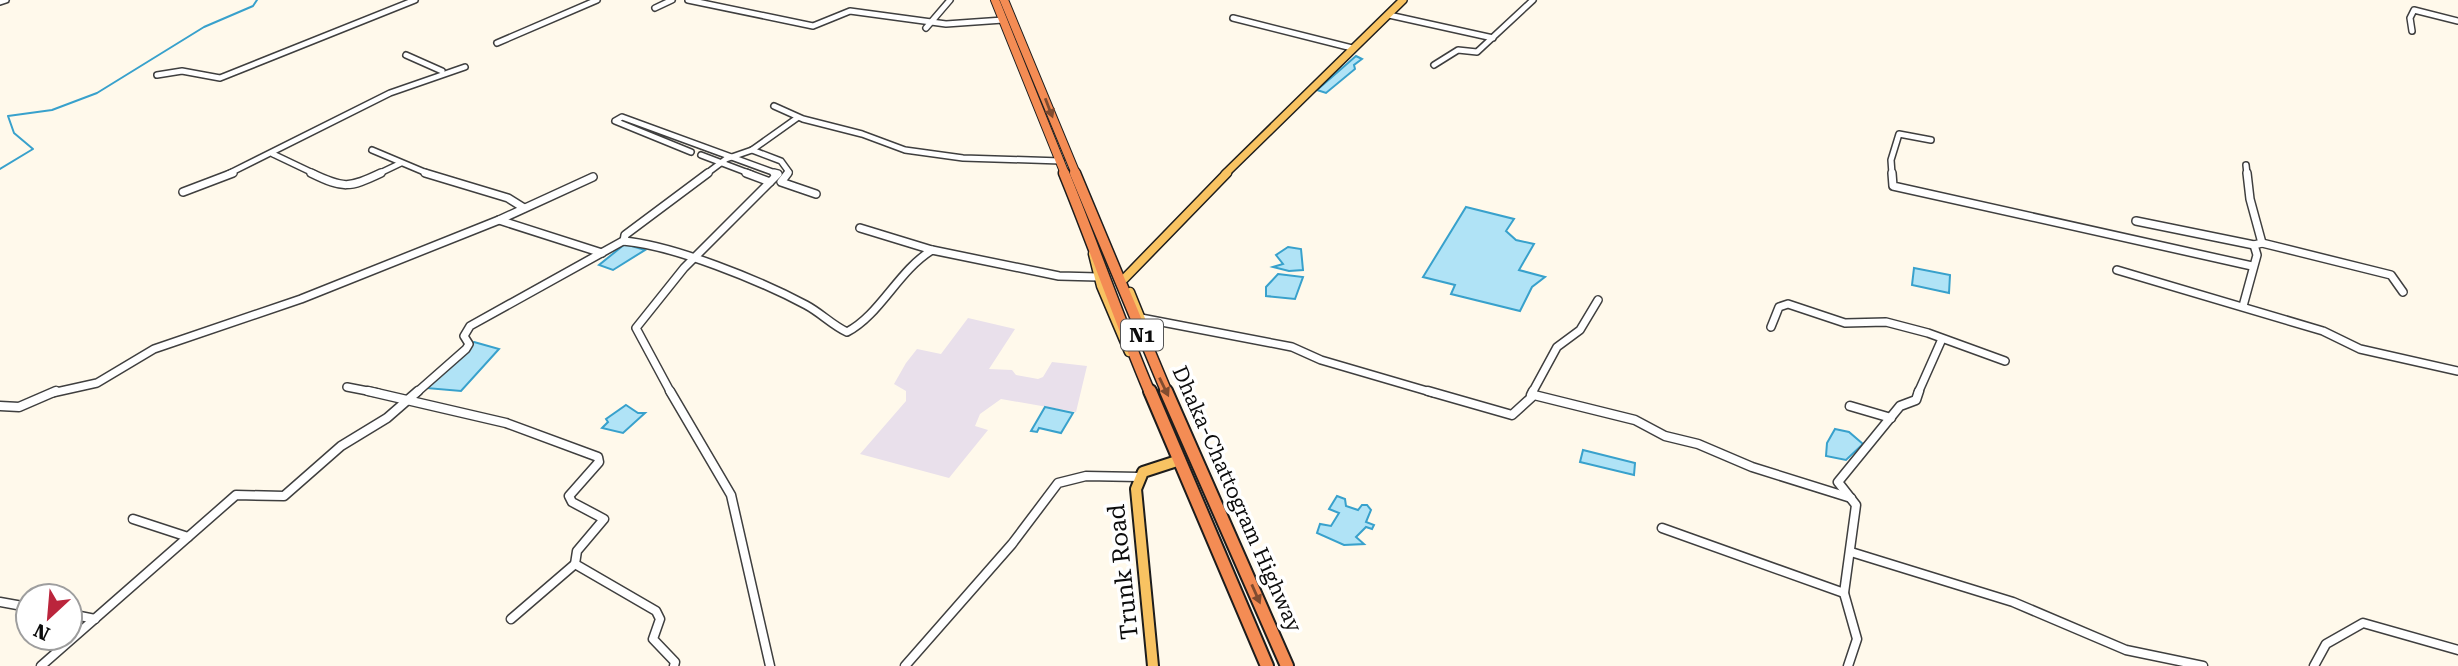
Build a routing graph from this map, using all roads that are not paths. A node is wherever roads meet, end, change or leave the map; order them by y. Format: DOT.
graph roads {
  1 [pos="6,0"];
  2 [pos="415,0"];
  3 [pos="597,0"];
  4 [pos="672,0"];
  5 [pos="688,0"];
  6 [pos="950,0"];
  7 [pos="995,0"];
  8 [pos="1004,0"];
  9 [pos="1403,0"];
  10 [pos="1532,0"];
  11 [pos="0,2"];
  12 [pos="655,8"];
  13 [pos="1389,15"];
  14 [pos="1233,18"];
  15 [pos="1003,20"];
  16 [pos="2458,21"];
  17 [pos="931,23"];
  18 [pos="926,28"];
  19 [pos="2413,31"];
  20 [pos="1493,38"];
  21 [pos="497,43"];
  22 [pos="1352,48"];
  23 [pos="406,55"];
  24 [pos="1027,65"];
  25 [pos="1434,65"];
  26 [pos="466,67"];
  27 [pos="442,71"];
  28 [pos="157,75"];
  29 [pos="774,106"];
  30 [pos="797,118"];
  31 [pos="1931,140"];
  32 [pos="372,150"];
  33 [pos="752,150"];
  34 [pos="691,152"];
  35 [pos="273,154"];
  36 [pos="701,155"];
  37 [pos="731,157"];
  38 [pos="1061,161"];
  39 [pos="722,162"];
  40 [pos="401,163"];
  41 [pos="2246,165"];
  42 [pos="593,177"];
  43 [pos="770,182"];
  44 [pos="183,192"];
  45 [pos="816,194"];
  46 [pos="524,208"];
  47 [pos="499,220"];
  48 [pos="2136,221"];
  49 [pos="860,228"];
  50 [pos="624,241"];
  51 [pos="2262,243"];
  52 [pos="1099,244"];
  53 [pos="2254,246"];
  54 [pos="932,250"];
  55 [pos="602,253"];
  56 [pos="693,260"];
  57 [pos="2252,265"];
  58 [pos="1135,268"];
  59 [pos="1120,269"];
  60 [pos="2117,270"];
  61 [pos="1098,277"];
  62 [pos="1124,279"];
  63 [pos="2403,292"];
  64 [pos="1598,300"];
  65 [pos="2244,306"];
  66 [pos="1141,318"];
  67 [pos="1771,327"];
  68 [pos="1942,338"];
  69 [pos="1152,359"];
  70 [pos="1138,360"];
  71 [pos="2005,361"];
  72 [pos="2458,371"];
  73 [pos="347,387"];
  74 [pos="1531,395"];
  75 [pos="409,398"];
  76 [pos="0,406"];
  77 [pos="1850,406"];
  78 [pos="1891,418"];
  79 [pos="1185,429"];
  80 [pos="1169,431"];
  81 [pos="1181,460"];
  82 [pos="1139,477"];
  83 [pos="1851,498"];
  84 [pos="133,519"];
  85 [pos="1225,523"];
  86 [pos="1207,526"];
  87 [pos="1662,528"];
  88 [pos="188,537"];
  89 [pos="1233,543"];
  90 [pos="1216,547"];
  91 [pos="1850,552"];
  92 [pos="575,564"];
  93 [pos="1844,593"];
  94 [pos="84,617"];
  95 [pos="95,619"];
  96 [pos="512,619"];
  97 [pos="2458,650"];
  98 [pos="41,666"];
  99 [pos="674,666"];
  100 [pos="770,666"];
  101 [pos="905,666"];
  102 [pos="1153,666"];
  103 [pos="1267,666"];
  104 [pos="1287,666"];
  105 [pos="1848,666"];
  106 [pos="2203,666"];
  107 [pos="2314,666"];
  1 -- 11 [label="street"];
  2 -- 28 [label="street"];
  3 -- 21 [label="street"];
  4 -- 12 [label="street"];
  5 -- 17 [label="street"];
  6 -- 17 [label="street"];
  7 -- 15 [label="highway, Dhaka-Chattogram Highway / N1"];
  8 -- 24 [label="highway, Dhaka-Chattogram Highway / N1"];
  9 -- 13 [label="main road"];
  10 -- 20 [label="street"];
  13 -- 20 [label="street"];
  13 -- 22 [label="main road"];
  14 -- 22 [label="street"];
  15 -- 17 [label="street"];
  15 -- 24 [label="highway, Dhaka-Chattogram Highway / N1"];
  16 -- 19 [label="street"];
  17 -- 18 [label="street"];
  20 -- 25 [label="street"];
  22 -- 58 [label="main road"];
  23 -- 27 [label="street"];
  24 -- 38 [label="highway, Dhaka-Chattogram Highway / N1"];
  24 -- 52 [label="highway, Dhaka-Chattogram Highway / N1, one-way"];
  26 -- 27 [label="street"];
  27 -- 35 [label="street"];
  29 -- 30 [label="street"];
  30 -- 33 [label="street"];
  30 -- 38 [label="street"];
  31 -- 57 [label="street"];
  32 -- 40 [label="street"];
  33 -- 37 [label="street"];
  33 -- 45 [label="street"];
  34 -- 37 [label="street"];
  35 -- 40 [label="street"];
  35 -- 44 [label="street"];
  36 -- 39 [label="street"];
  37 -- 39 [label="street"];
  37 -- 43 [label="street"];
  38 -- 52 [label="highway, Dhaka-Chattogram Highway / N1"];
  39 -- 43 [label="street"];
  39 -- 50 [label="street"];
  40 -- 46 [label="street"];
  41 -- 51 [label="street"];
  42 -- 46 [label="street"];
  43 -- 56 [label="street"];
  46 -- 47 [label="street"];
  47 -- 55 [label="street"];
  47 -- 76 [label="street"];
  48 -- 53 [label="street"];
  49 -- 54 [label="street"];
  50 -- 55 [label="street"];
  50 -- 56 [label="street"];
  51 -- 53 [label="street"];
  51 -- 63 [label="street"];
  52 -- 59 [label="main road"];
  52 -- 61 [label="main road"];
  52 -- 69 [label="highway, Dhaka-Chattogram Highway / N1"];
  52 -- 70 [label="highway, Dhaka-Chattogram Highway / N1"];
  53 -- 57 [label="street"];
  54 -- 56 [label="street"];
  54 -- 61 [label="street"];
  55 -- 75 [label="street"];
  56 -- 100 [label="street"];
  57 -- 65 [label="street"];
  58 -- 59 [label="main road"];
  58 -- 62 [label="main road"];
  59 -- 62 [label="main road"];
  60 -- 65 [label="street"];
  61 -- 70 [label="main road"];
  62 -- 66 [label="main road"];
  64 -- 74 [label="street"];
  65 -- 72 [label="street"];
  66 -- 69 [label="main road"];
  66 -- 74 [label="street"];
  67 -- 68 [label="street"];
  68 -- 71 [label="street"];
  68 -- 78 [label="street"];
  69 -- 79 [label="highway, Dhaka-Chattogram Highway / N1, one-way"];
  70 -- 80 [label="highway, Dhaka-Chattogram Highway / N1"];
  73 -- 75 [label="street"];
  74 -- 83 [label="street"];
  75 -- 88 [label="street"];
  75 -- 92 [label="street"];
  77 -- 78 [label="street"];
  78 -- 83 [label="street"];
  79 -- 80 [label="highway"];
  79 -- 85 [label="highway, Dhaka-Chattogram Highway / N1"];
  80 -- 81 [label="highway, Dhaka-Chattogram Highway / N1"];
  81 -- 82 [label="main road, Trunk Road"];
  81 -- 86 [label="highway, Dhaka-Chattogram Highway / N1"];
  82 -- 101 [label="street"];
  82 -- 102 [label="main road, Trunk Road"];
  83 -- 91 [label="street"];
  84 -- 88 [label="street"];
  85 -- 86 [label="highway"];
  85 -- 89 [label="highway, Dhaka-Chattogram Highway / N1"];
  86 -- 90 [label="highway, Dhaka-Chattogram Highway / N1"];
  87 -- 93 [label="street"];
  88 -- 95 [label="street"];
  89 -- 90 [label="highway"];
  89 -- 104 [label="highway, Dhaka-Chattogram Highway / N1, one-way"];
  90 -- 103 [label="highway, Dhaka-Chattogram Highway / N1"];
  91 -- 93 [label="street"];
  91 -- 106 [label="street"];
  92 -- 96 [label="street"];
  92 -- 99 [label="street"];
  93 -- 105 [label="street"];
  94 -- 95 [label="street"];
  95 -- 98 [label="street"];
  97 -- 107 [label="street"];
}
